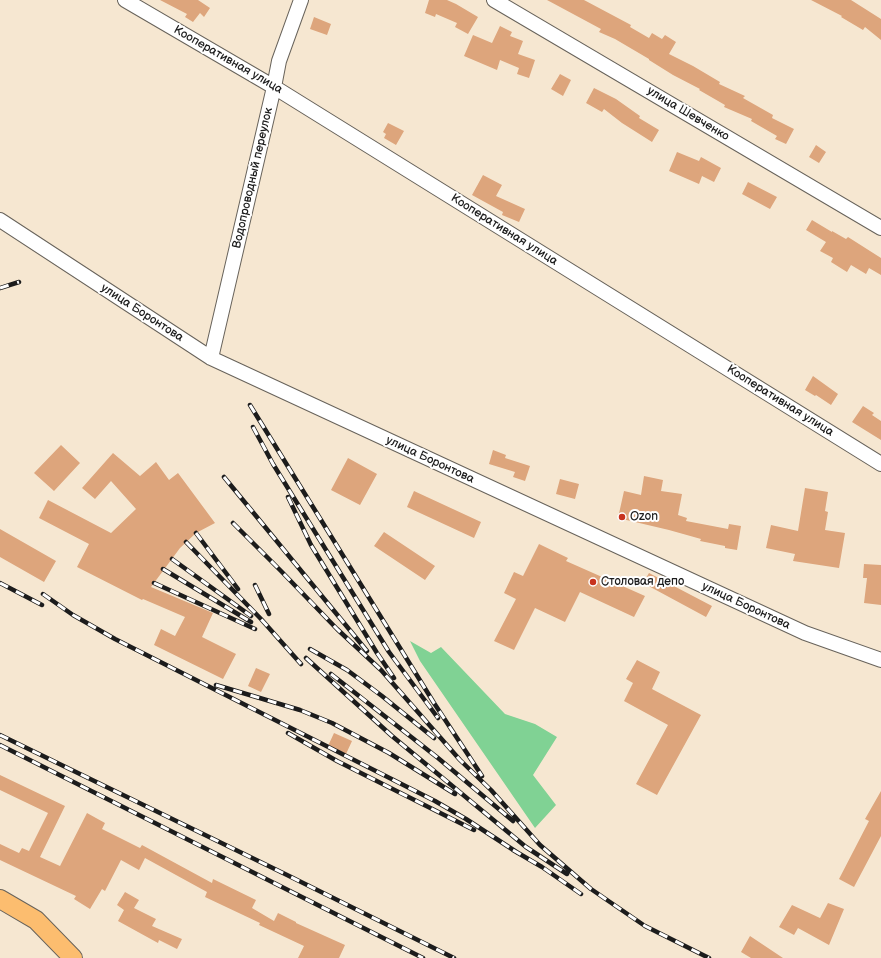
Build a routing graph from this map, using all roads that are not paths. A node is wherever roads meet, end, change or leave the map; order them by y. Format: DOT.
graph roads {
  1 [pos="125,0"];
  2 [pos="301,0"];
  3 [pos="494,0"];
  4 [pos="274,87"];
  5 [pos="0,220"];
  6 [pos="881,228"];
  7 [pos="211,358"];
  8 [pos="881,464"];
  9 [pos="853,649"];
  10 [pos="881,660"];
  11 [pos="881,664"];
  12 [pos="0,899"];
  13 [pos="73,958"];
  1 -- 4 [label="street, Кооперативная улица"];
  2 -- 4 [label="street, Водопроводный переулок"];
  3 -- 6 [label="street, улица Шевченко"];
  4 -- 7 [label="street, Водопроводный переулок"];
  4 -- 8 [label="street, Кооперативная улица"];
  5 -- 7 [label="street, улица Боронтова"];
  7 -- 9 [label="street, улица Боронтова"];
  9 -- 10 [label="street, улица Боронтова"];
  9 -- 11 [label="street"];
  12 -- 13 [label="main road"];
}
